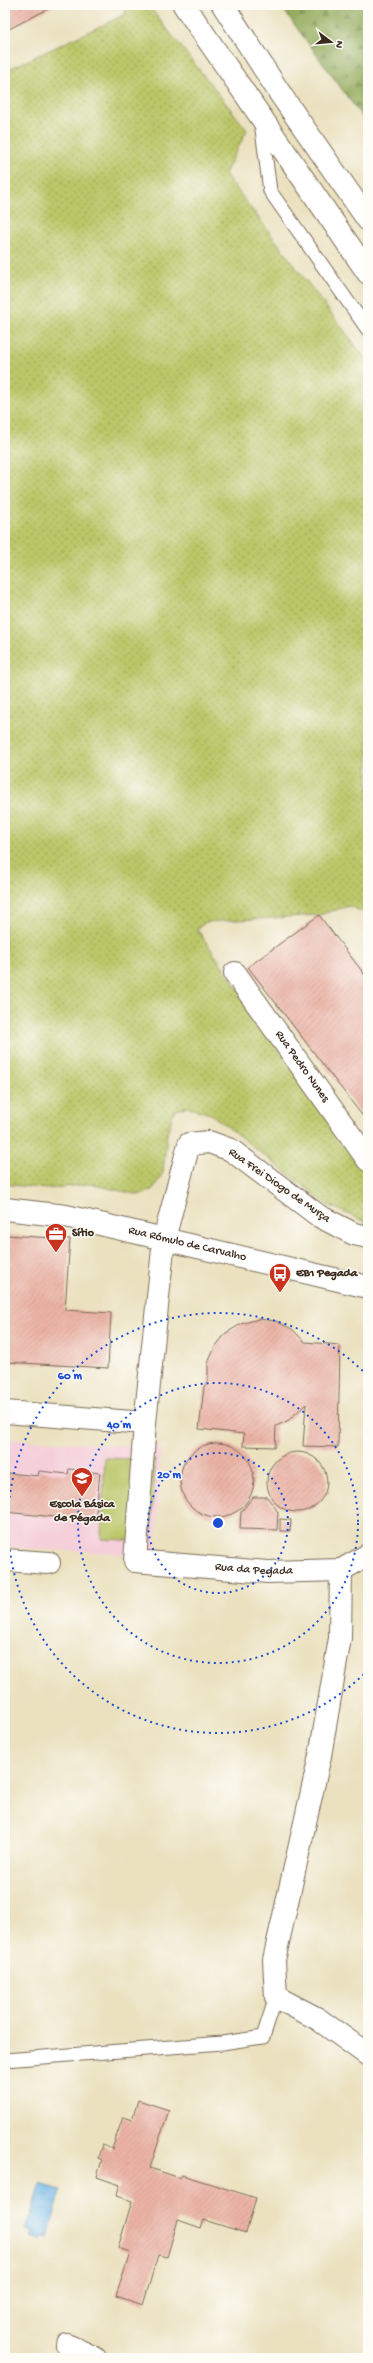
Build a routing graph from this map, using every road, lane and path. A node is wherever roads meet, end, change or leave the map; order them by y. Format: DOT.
graph roads {
  1 [pos="184,5"];
  2 [pos="223,5"];
  3 [pos="261,119"];
  4 [pos="368,220"];
  5 [pos="368,273"];
  6 [pos="368,330"];
  7 [pos="235,973"];
  8 [pos="368,1160"];
  9 [pos="5,1209"];
  10 [pos="368,1237"];
  11 [pos="164,1239"];
  12 [pos="368,1287"];
  13 [pos="5,1412"];
  14 [pos="145,1423"];
  15 [pos="368,1555"];
  16 [pos="5,1560"];
  17 [pos="49,1563"];
  18 [pos="341,1570"];
  19 [pos="276,1997"];
  20 [pos="368,2055"];
  21 [pos="5,2060"];
  22 [pos="68,2345"];
  23 [pos="96,2358"];
  1 -- 3 [label="main road"];
  2 -- 4 [label="main road"];
  3 -- 5 [label="main road"];
  3 -- 6 [label="lane"];
  7 -- 8 [label="main road, Rua Pedro Nunes"];
  9 -- 11 [label="main road, Rua Rómulo de Carvalho"];
  10 -- 11 [label="main road, Rua Frei Diogo de Murça"];
  11 -- 12 [label="main road, Rua Rómulo de Carvalho"];
  11 -- 14 [label="main road"];
  13 -- 14 [label="main road"];
  14 -- 18 [label="main road, Rua da Pegada"];
  15 -- 18 [label="main road, Rua da Pegada"];
  16 -- 17 [label="main road"];
  18 -- 19 [label="main road"];
  19 -- 20 [label="main road"];
  19 -- 21 [label="lane"];
  22 -- 23 [label="main road"];
}
